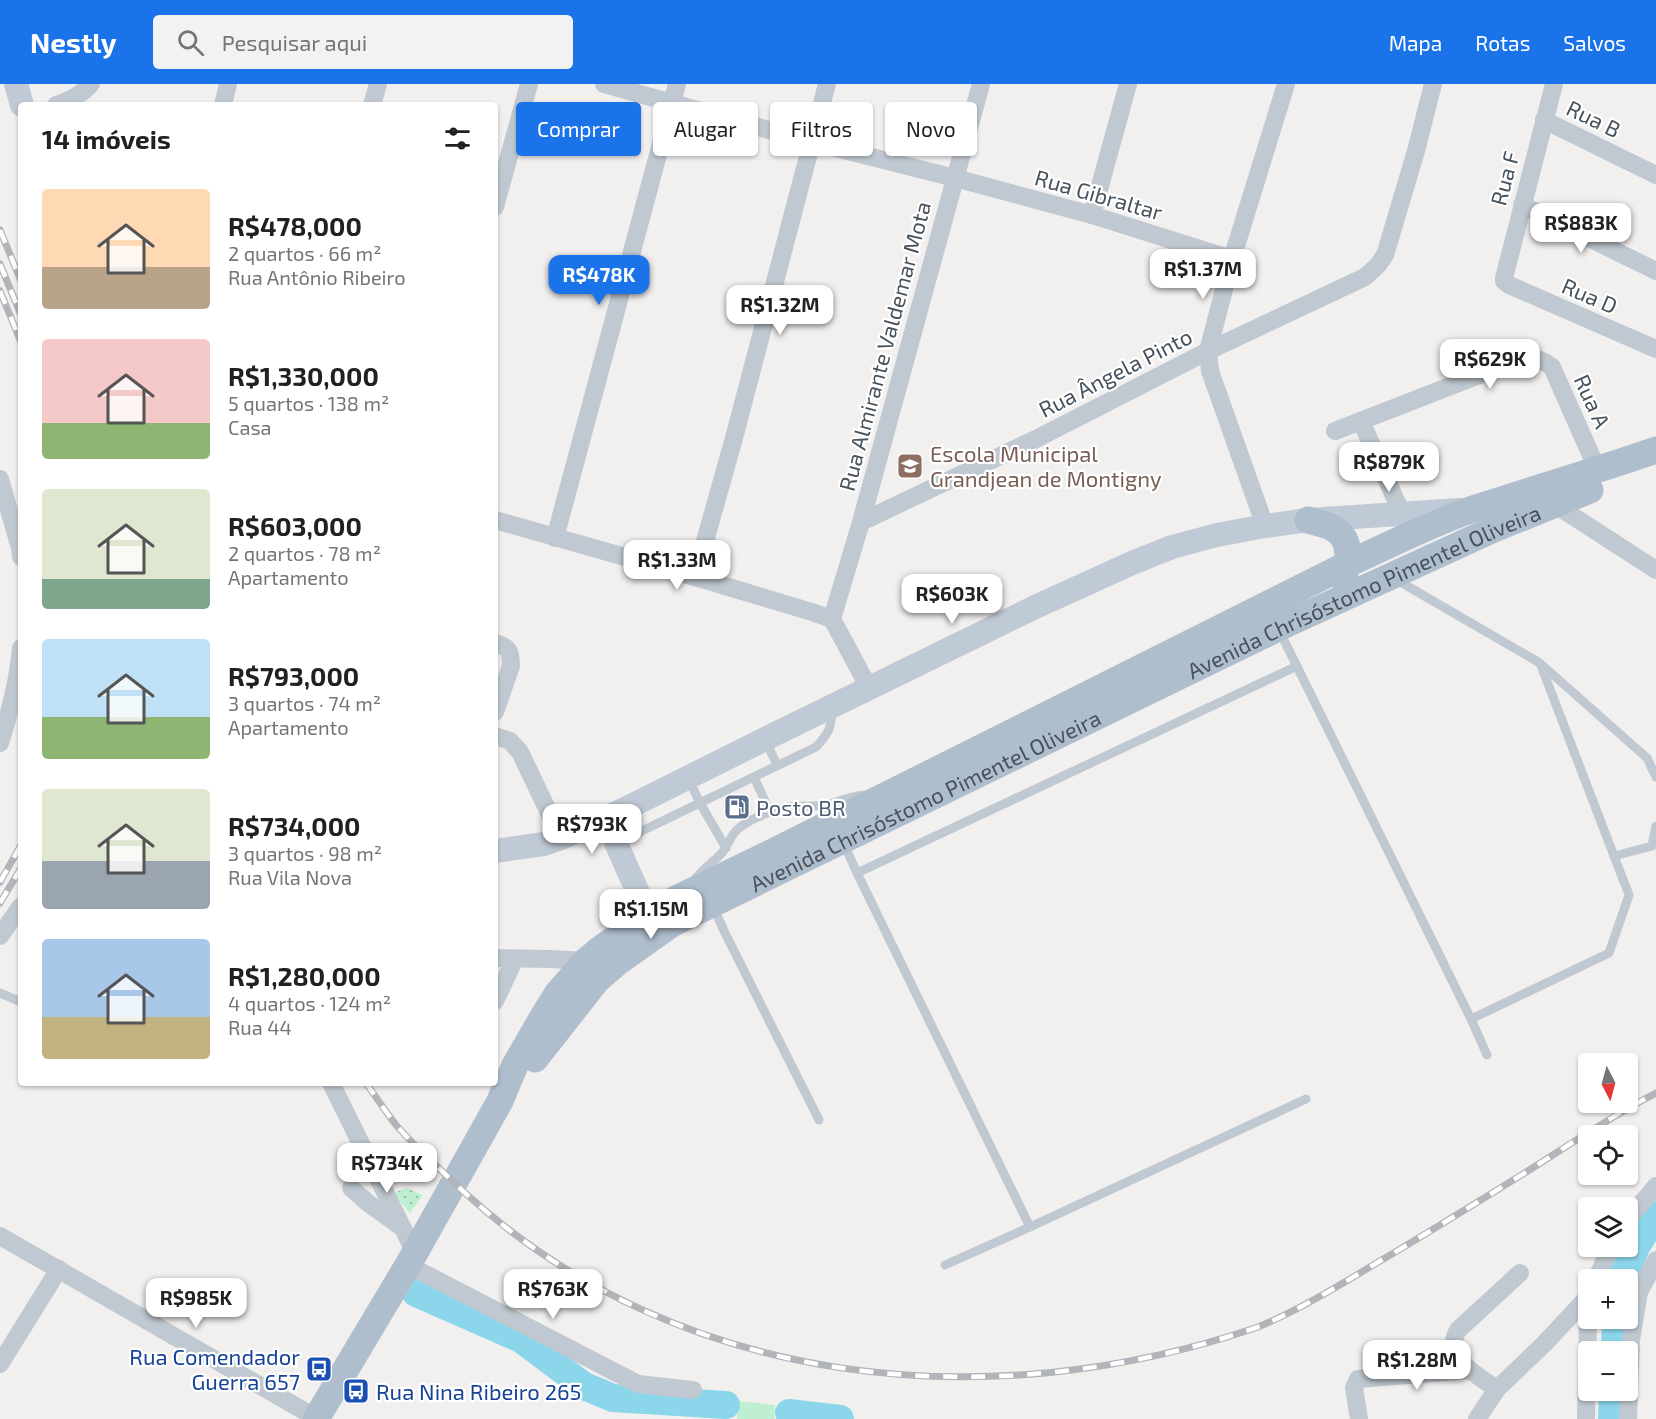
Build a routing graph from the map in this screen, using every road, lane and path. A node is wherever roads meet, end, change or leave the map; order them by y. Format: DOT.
graph roads {
  1 [pos="16,84"];
  2 [pos="91,84"];
  3 [pos="228,84"];
  4 [pos="378,84"];
  5 [pos="529,84"];
  6 [pos="604,84"];
  7 [pos="677,84"];
  8 [pos="827,84"];
  9 [pos="981,84"];
  10 [pos="1128,84"];
  11 [pos="1286,84"];
  12 [pos="1433,84"];
  13 [pos="1554,84"];
  14 [pos="21,102"];
  15 [pos="65,102"];
  16 [pos="224,102"];
  17 [pos="373,102"];
  18 [pos="667,102"];
  19 [pos="671,102"];
  20 [pos="822,102"];
  21 [pos="1544,120"];
  22 [pos="657,156"];
  23 [pos="808,156"];
  24 [pos="868,156"];
  25 [pos="1656,175"];
  26 [pos="955,178"];
  27 [pos="498,196"];
  28 [pos="1522,205"];
  29 [pos="1092,215"];
  30 [pos="1232,259"];
  31 [pos="1656,271"];
  32 [pos="1506,283"];
  33 [pos="1656,349"];
  34 [pos="1208,351"];
  35 [pos="1360,421"];
  36 [pos="1335,431"];
  37 [pos="1656,450"];
  38 [pos="1656,467"];
  39 [pos="1598,471"];
  40 [pos="0,479"];
  41 [pos="1554,504"];
  42 [pos="1472,510"];
  43 [pos="1402,514"];
  44 [pos="1308,520"];
  45 [pos="498,521"];
  46 [pos="861,522"];
  47 [pos="1265,526"];
  48 [pos="18,538"];
  49 [pos="555,538"];
  50 [pos="1348,564"];
  51 [pos="1656,570"];
  52 [pos="1389,575"];
  53 [pos="695,577"];
  54 [pos="832,620"];
  55 [pos="1286,624"];
  56 [pos="498,644"];
  57 [pos="1540,663"];
  58 [pos="1297,666"];
  59 [pos="18,673"];
  60 [pos="869,688"];
  61 [pos="498,703"];
  62 [pos="832,706"];
  63 [pos="498,737"];
  64 [pos="765,739"];
  65 [pos="0,743"];
  66 [pos="777,765"];
  67 [pos="754,777"];
  68 [pos="1656,777"];
  69 [pos="687,778"];
  70 [pos="881,798"];
  71 [pos="699,803"];
  72 [pos="621,811"];
  73 [pos="770,812"];
  74 [pos="1656,826"];
  75 [pos="572,833"];
  76 [pos="842,840"];
  77 [pos="616,843"];
  78 [pos="726,848"];
  79 [pos="498,851"];
  80 [pos="1614,856"];
  81 [pos="857,873"];
  82 [pos="700,898"];
  83 [pos="18,910"];
  84 [pos="661,919"];
  85 [pos="0,936"];
  86 [pos="498,958"];
  87 [pos="516,959"];
  88 [pos="586,961"];
  89 [pos="0,993"];
  90 [pos="498,995"];
  91 [pos="18,1001"];
  92 [pos="1471,1019"];
  93 [pos="1487,1055"];
  94 [pos="332,1086"];
  95 [pos="1306,1099"];
  96 [pos="500,1101"];
  97 [pos="819,1120"];
  98 [pos="1656,1186"];
  99 [pos="351,1188"];
  100 [pos="1638,1207"];
  101 [pos="402,1227"];
  102 [pos="1030,1227"];
  103 [pos="0,1236"];
  104 [pos="1656,1260"];
  105 [pos="409,1263"];
  106 [pos="945,1265"];
  107 [pos="59,1269"];
  108 [pos="1520,1274"];
  109 [pos="1578,1308"];
  110 [pos="1588,1329"];
  111 [pos="0,1364"];
  112 [pos="1469,1370"];
  113 [pos="1497,1389"];
  114 [pos="693,1390"];
  115 [pos="317,1419"];
  116 [pos="1359,1419"];
  117 [pos="1477,1419"];
  118 [pos="1586,1419"];
  119 [pos="1628,1419"];
  1 -- 14 [label="main road"];
  2 -- 15 [label="street"];
  3 -- 16 [label="street"];
  4 -- 17 [label="street"];
  5 -- 27 [label="street"];
  6 -- 18 [label="street, Rua Gibraltar"];
  7 -- 19 [label="street"];
  8 -- 20 [label="street"];
  9 -- 26 [label="street, Rua Almirante Valdemar Mota"];
  10 -- 29 [label="street"];
  11 -- 30 [label="street"];
  12 -- 34 [label="street, Rua Ângela Pinto"];
  13 -- 21 [label="street, Rua F"];
  21 -- 25 [label="street, Rua B"];
  21 -- 28 [label="street, Rua F"];
  22 -- 49 [label="street"];
  23 -- 53 [label="street"];
  24 -- 26 [label="street, Rua Gibraltar"];
  26 -- 29 [label="street, Rua Gibraltar"];
  26 -- 46 [label="street, Rua Almirante Valdemar Mota"];
  28 -- 31 [label="street"];
  28 -- 32 [label="street, Rua F"];
  29 -- 30 [label="street, Rua Gibraltar"];
  30 -- 34 [label="street"];
  32 -- 33 [label="street, Rua D"];
  34 -- 46 [label="street, Rua Ângela Pinto"];
  34 -- 47 [label="street"];
  35 -- 36 [label="street, Rua A"];
  35 -- 39 [label="street, Rua A"];
  35 -- 43 [label="street"];
  37 -- 39 [label="main road, Avenida Chrisóstomo Pimentel Oliveira"];
  38 -- 41 [label="main road, Avenida Chrisóstomo Pimentel Oliveira"];
  39 -- 42 [label="main road, Avenida Chrisóstomo Pimentel Oliveira"];
  40 -- 48 [label="street"];
  41 -- 51 [label="street"];
  41 -- 52 [label="main road, Avenida Chrisóstomo Pimentel Oliveira"];
  42 -- 43 [label="main road"];
  42 -- 50 [label="main road, Avenida Chrisóstomo Pimentel Oliveira"];
  43 -- 44 [label="main road"];
  44 -- 47 [label="main road"];
  44 -- 50 [label="main road"];
  45 -- 49 [label="street"];
  46 -- 54 [label="street, Rua Almirante Valdemar Mota"];
  47 -- 60 [label="main road"];
  49 -- 53 [label="street"];
  50 -- 55 [label="main road"];
  50 -- 70 [label="main road, Avenida Chrisóstomo Pimentel Oliveira"];
  52 -- 55 [label="main road, Avenida Chrisóstomo Pimentel Oliveira"];
  52 -- 57 [label="lane"];
  53 -- 54 [label="street"];
  54 -- 60 [label="street"];
  55 -- 58 [label="lane"];
  55 -- 76 [label="main road, Avenida Chrisóstomo Pimentel Oliveira"];
  56 -- 61 [label="street"];
  57 -- 68 [label="lane"];
  57 -- 80 [label="lane"];
  58 -- 81 [label="lane"];
  58 -- 92 [label="lane"];
  59 -- 65 [label="street"];
  60 -- 62 [label="main road"];
  62 -- 64 [label="main road"];
  62 -- 66 [label="lane"];
  63 -- 75 [label="street"];
  64 -- 66 [label="lane"];
  64 -- 69 [label="main road"];
  66 -- 67 [label="lane"];
  67 -- 71 [label="lane"];
  67 -- 73 [label="lane"];
  69 -- 71 [label="lane"];
  69 -- 72 [label="main road"];
  70 -- 73 [label="lane"];
  70 -- 82 [label="main road, Avenida Chrisóstomo Pimentel Oliveira"];
  71 -- 77 [label="lane"];
  71 -- 78 [label="lane"];
  72 -- 75 [label="main road"];
  72 -- 77 [label="main road"];
  73 -- 78 [label="lane"];
  74 -- 80 [label="lane"];
  75 -- 77 [label="main road"];
  75 -- 79 [label="main road"];
  76 -- 81 [label="lane"];
  76 -- 82 [label="main road, Avenida Chrisóstomo Pimentel Oliveira"];
  77 -- 84 [label="main road"];
  78 -- 82 [label="lane"];
  80 -- 92 [label="lane"];
  81 -- 102 [label="lane"];
  82 -- 84 [label="main road, Avenida Chrisóstomo Pimentel Oliveira"];
  82 -- 97 [label="lane"];
  83 -- 85 [label="street"];
  84 -- 88 [label="main road, Avenida Chrisóstomo Pimentel Oliveira"];
  84 -- 96 [label="main road, Avenida Chrisóstomo Pimentel Oliveira"];
  86 -- 87 [label="street"];
  87 -- 88 [label="street"];
  87 -- 90 [label="street"];
  88 -- 96 [label="main road, Avenida Chrisóstomo Pimentel Oliveira"];
  89 -- 91 [label="lane"];
  92 -- 93 [label="lane"];
  94 -- 101 [label="street"];
  95 -- 102 [label="lane"];
  96 -- 105 [label="main road"];
  98 -- 100 [label="street"];
  99 -- 101 [label="street"];
  101 -- 105 [label="street"];
  102 -- 106 [label="lane"];
  103 -- 107 [label="street"];
  104 -- 119 [label="street"];
  105 -- 114 [label="street"];
  105 -- 115 [label="main road"];
  107 -- 111 [label="street"];
  107 -- 115 [label="street"];
  108 -- 112 [label="street"];
  109 -- 113 [label="street"];
  110 -- 118 [label="street"];
  112 -- 113 [label="street"];
  112 -- 116 [label="street"];
  113 -- 117 [label="street"];
}
